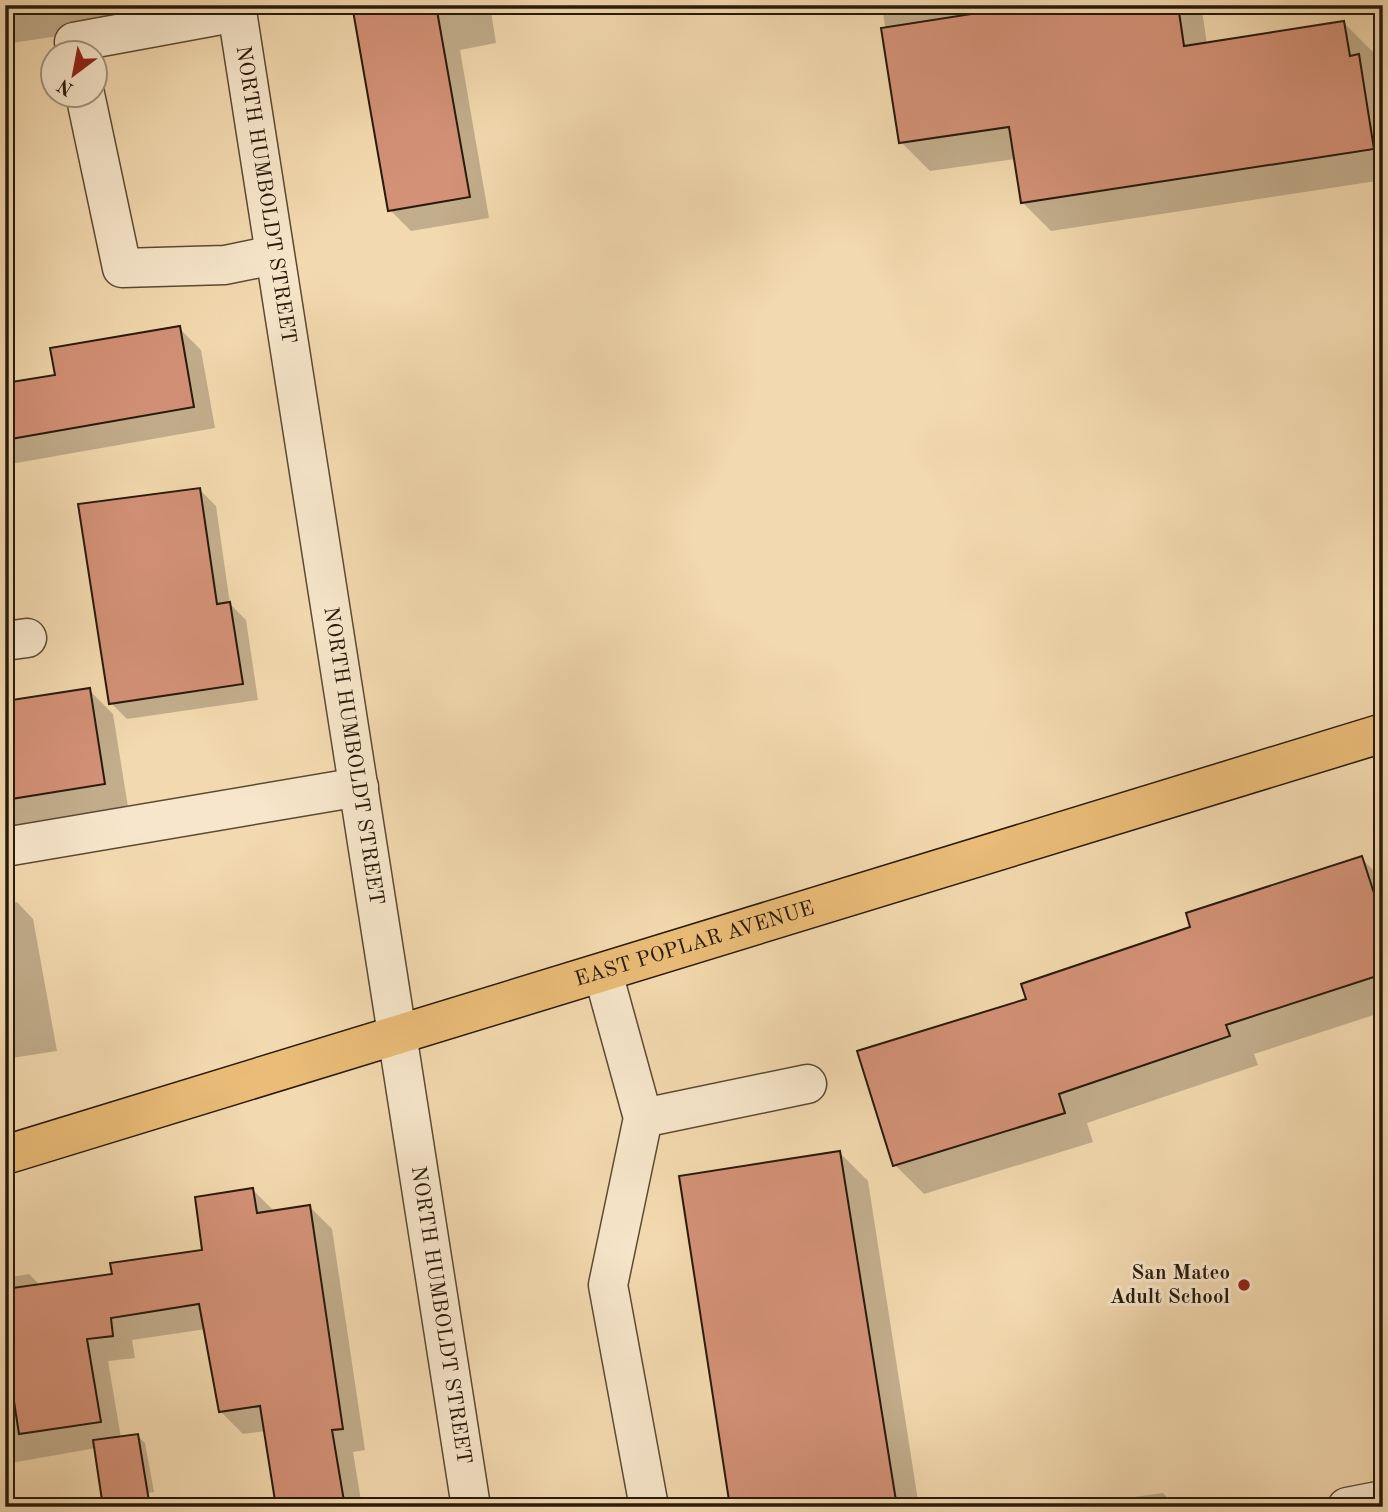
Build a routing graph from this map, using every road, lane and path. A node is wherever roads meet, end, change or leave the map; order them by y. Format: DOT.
graph roads {
  1 [pos="236,8"];
  2 [pos="93,38"];
  3 [pos="88,108"];
  4 [pos="274,254"];
  5 [pos="1383,733"];
  6 [pos="359,787"];
  7 [pos="5,847"];
  8 [pos="603,973"];
  9 [pos="398,1035"];
  10 [pos="807,1084"];
  11 [pos="643,1118"];
  12 [pos="5,1156"];
  13 [pos="1383,1500"];
  14 [pos="471,1507"];
  15 [pos="649,1507"];
  16 [pos="1347,1507"];
  1 -- 2 [label="street"];
  1 -- 4 [label="street, NORTH HUMBOLDT STREET"];
  3 -- 4 [label="street"];
  4 -- 6 [label="street, NORTH HUMBOLDT STREET"];
  5 -- 8 [label="main road, EAST POPLAR AVENUE"];
  6 -- 7 [label="street"];
  6 -- 9 [label="street, NORTH HUMBOLDT STREET"];
  8 -- 9 [label="main road, EAST POPLAR AVENUE"];
  8 -- 11 [label="street"];
  9 -- 12 [label="main road, EAST POPLAR AVENUE"];
  9 -- 14 [label="street, NORTH HUMBOLDT STREET"];
  10 -- 11 [label="street"];
  11 -- 15 [label="street"];
  13 -- 16 [label="street"];
}
